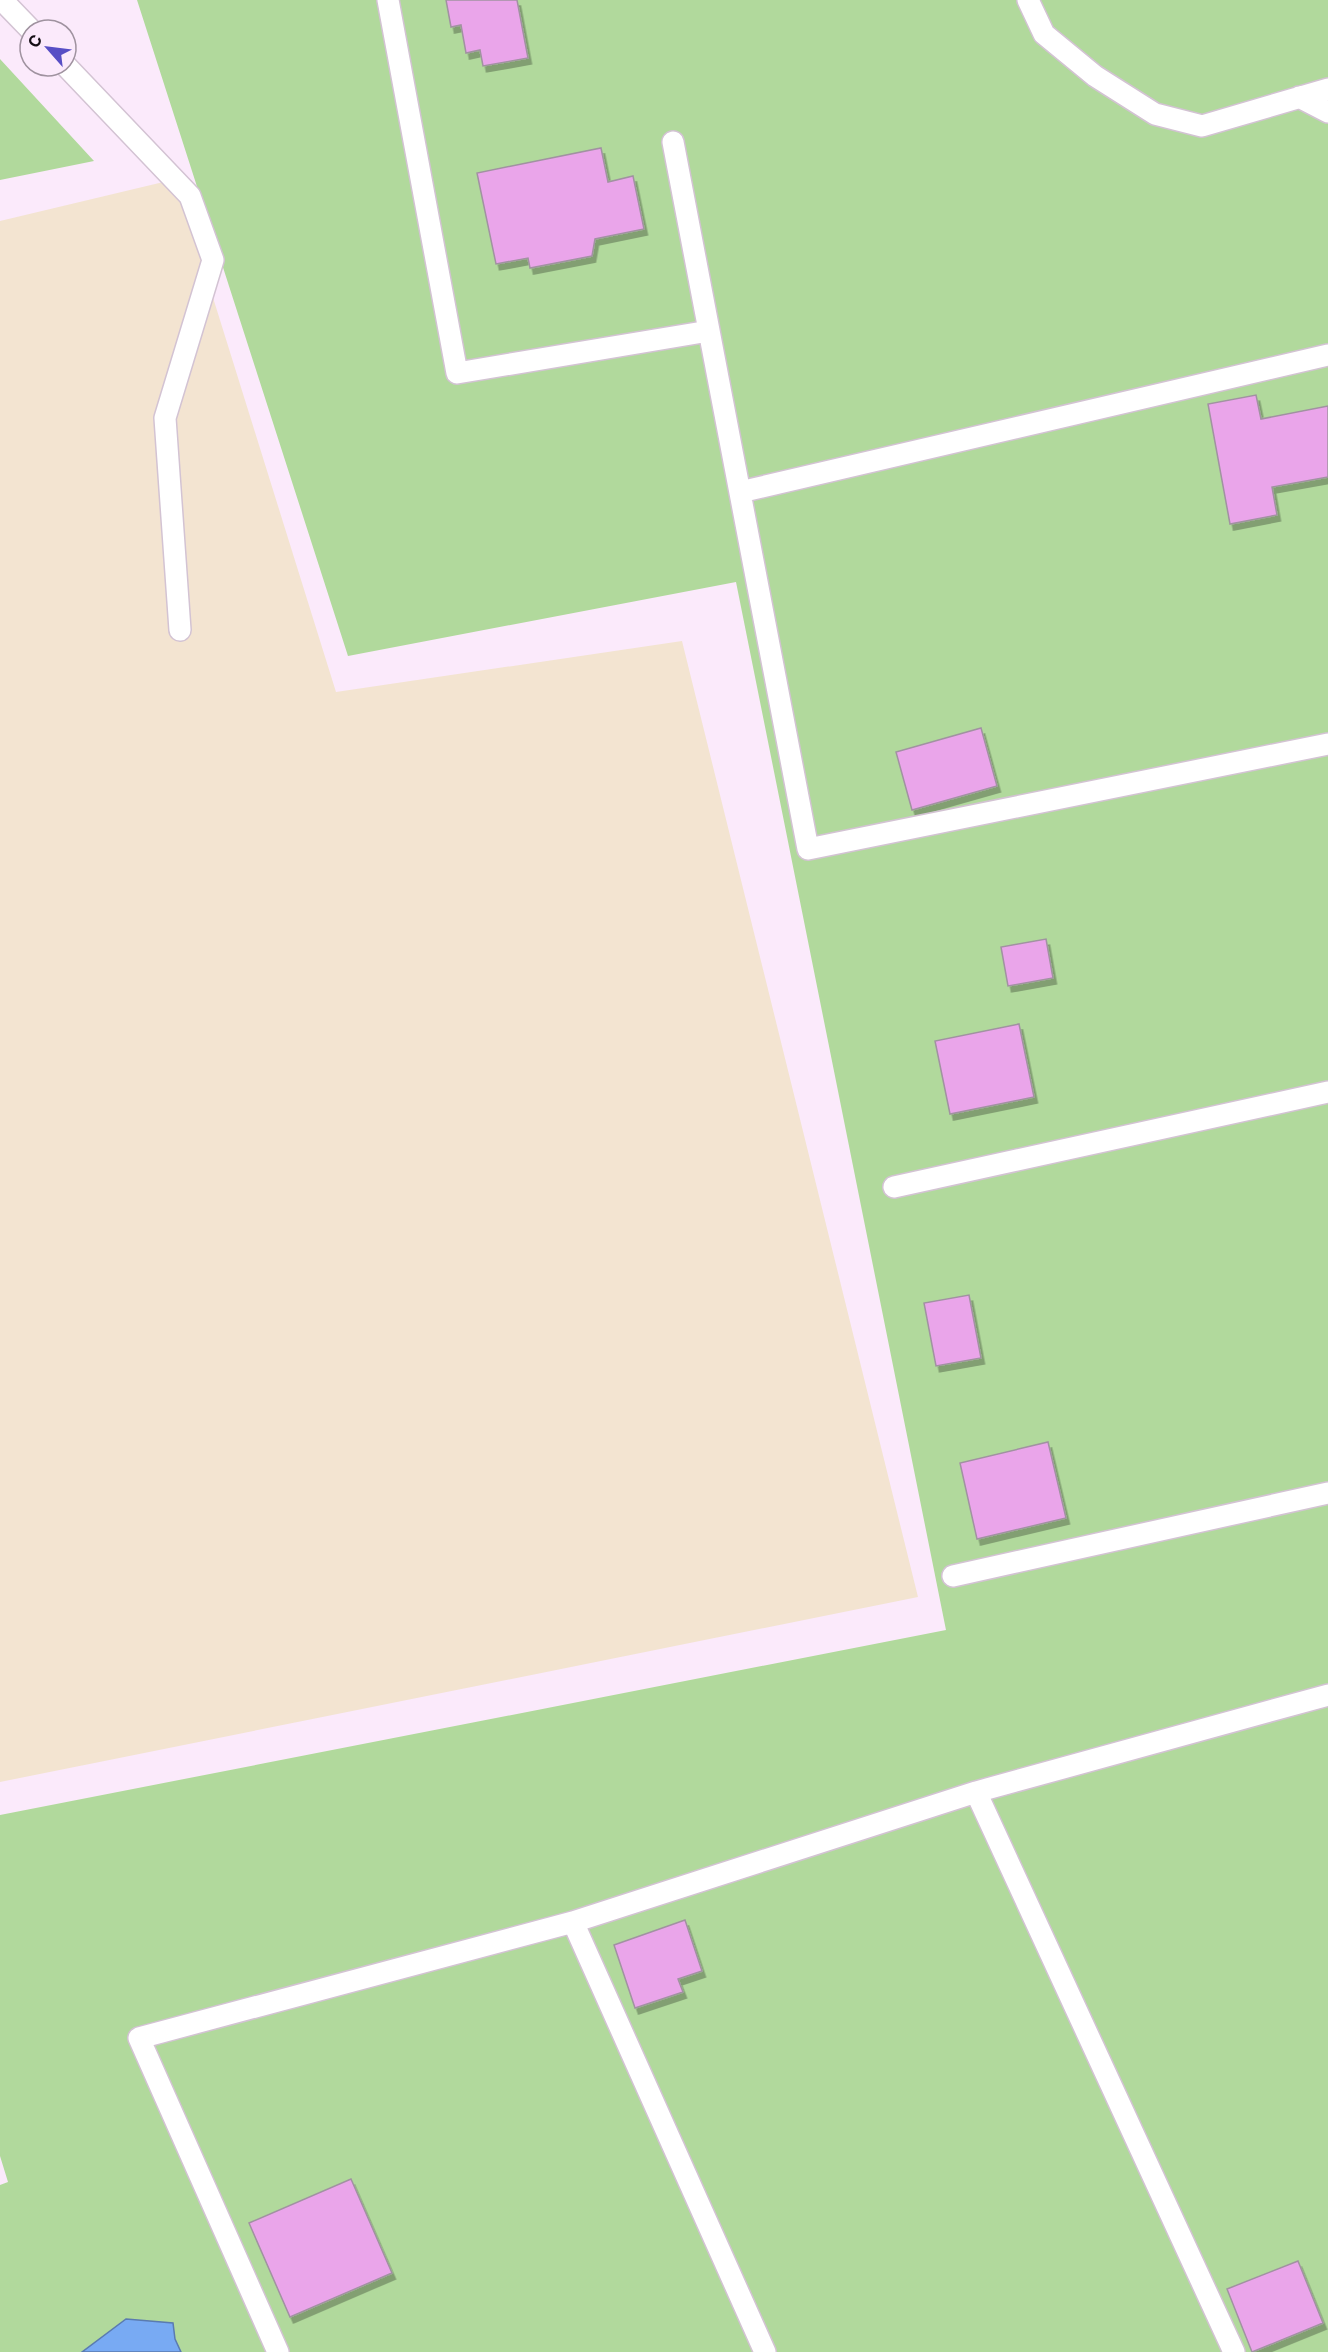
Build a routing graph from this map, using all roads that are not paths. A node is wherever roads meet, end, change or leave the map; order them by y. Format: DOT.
graph roads {
  1 [pos="2,0"];
  2 [pos="388,0"];
  3 [pos="1028,0"];
  4 [pos="19,18"];
  5 [pos="77,78"];
  6 [pos="1328,89"];
  7 [pos="1299,97"];
  8 [pos="1328,112"];
  9 [pos="673,142"];
  10 [pos="709,331"];
  11 [pos="1328,356"];
  12 [pos="740,492"];
  13 [pos="180,630"];
  14 [pos="1328,744"];
  15 [pos="1328,1092"];
  16 [pos="894,1187"];
  17 [pos="1328,1493"];
  18 [pos="953,1576"];
  19 [pos="1328,1695"];
  20 [pos="976,1792"];
  21 [pos="573,1922"];
  22 [pos="278,2352"];
  23 [pos="765,2352"];
  24 [pos="1234,2352"];
  1 -- 4 [label="lane"];
  2 -- 10 [label="lane"];
  3 -- 7 [label="lane"];
  5 -- 13 [label="lane"];
  6 -- 7 [label="lane"];
  7 -- 8 [label="lane"];
  9 -- 10 [label="lane"];
  10 -- 12 [label="lane"];
  11 -- 12 [label="lane"];
  12 -- 14 [label="lane"];
  15 -- 16 [label="lane"];
  17 -- 18 [label="lane"];
  19 -- 20 [label="lane"];
  20 -- 21 [label="lane"];
  20 -- 24 [label="lane"];
  21 -- 22 [label="lane"];
  21 -- 23 [label="lane"];
}
